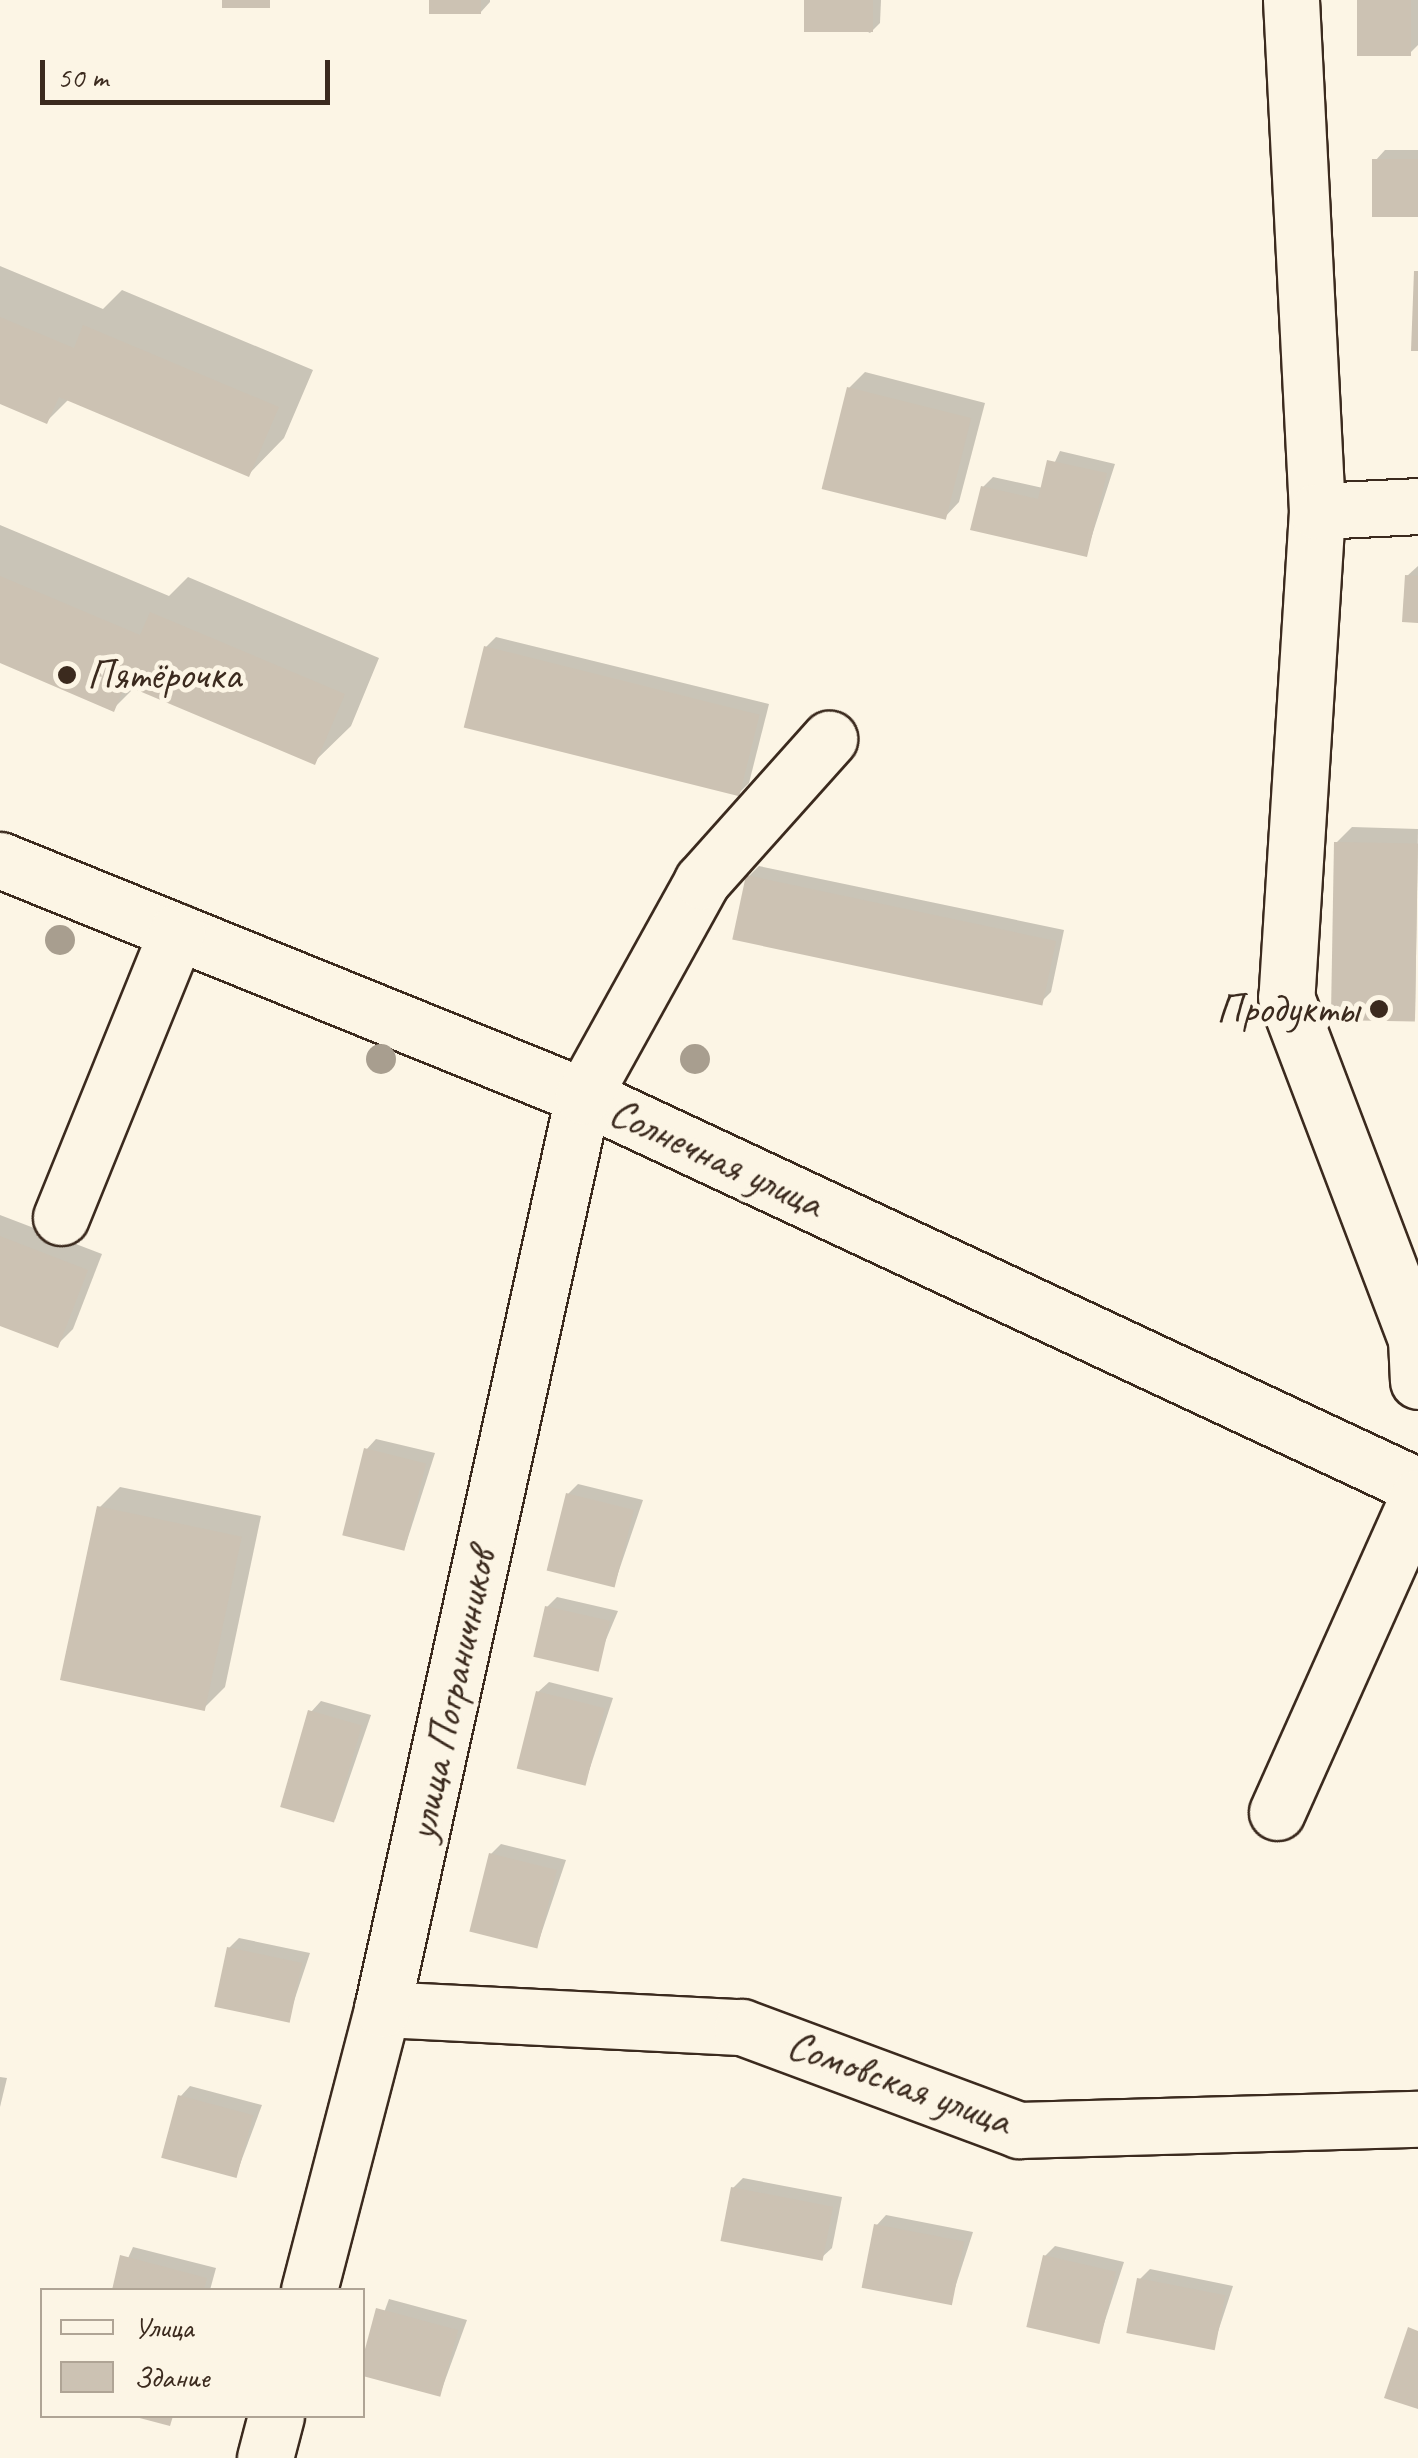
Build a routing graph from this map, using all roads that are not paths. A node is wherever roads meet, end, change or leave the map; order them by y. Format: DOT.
graph roads {
  1 [pos="1291,0"];
  2 [pos="1418,506"];
  3 [pos="1317,511"];
  4 [pos="829,739"];
  5 [pos="0,860"];
  6 [pos="178,932"];
  7 [pos="583,1096"];
  8 [pos="61,1217"];
  9 [pos="1418,1381"];
  10 [pos="1418,1486"];
  11 [pos="1418,1498"];
  12 [pos="1276,1812"];
  13 [pos="382,2009"];
  14 [pos="1418,2119"];
  15 [pos="309,2288"];
  16 [pos="275,2418"];
  17 [pos="264,2458"];
  1 -- 3 [label="street"];
  2 -- 3 [label="street"];
  3 -- 9 [label="street"];
  4 -- 7 [label="street, улица Пограничников"];
  5 -- 6 [label="street, Солнечная улица"];
  6 -- 7 [label="street, Солнечная улица"];
  6 -- 8 [label="street"];
  7 -- 10 [label="street, Солнечная улица"];
  7 -- 13 [label="street, улица Пограничников"];
  11 -- 12 [label="street"];
  13 -- 14 [label="street, Сомовская улица"];
  13 -- 15 [label="street, улица Пограничников"];
  16 -- 17 [label="street"];
}
